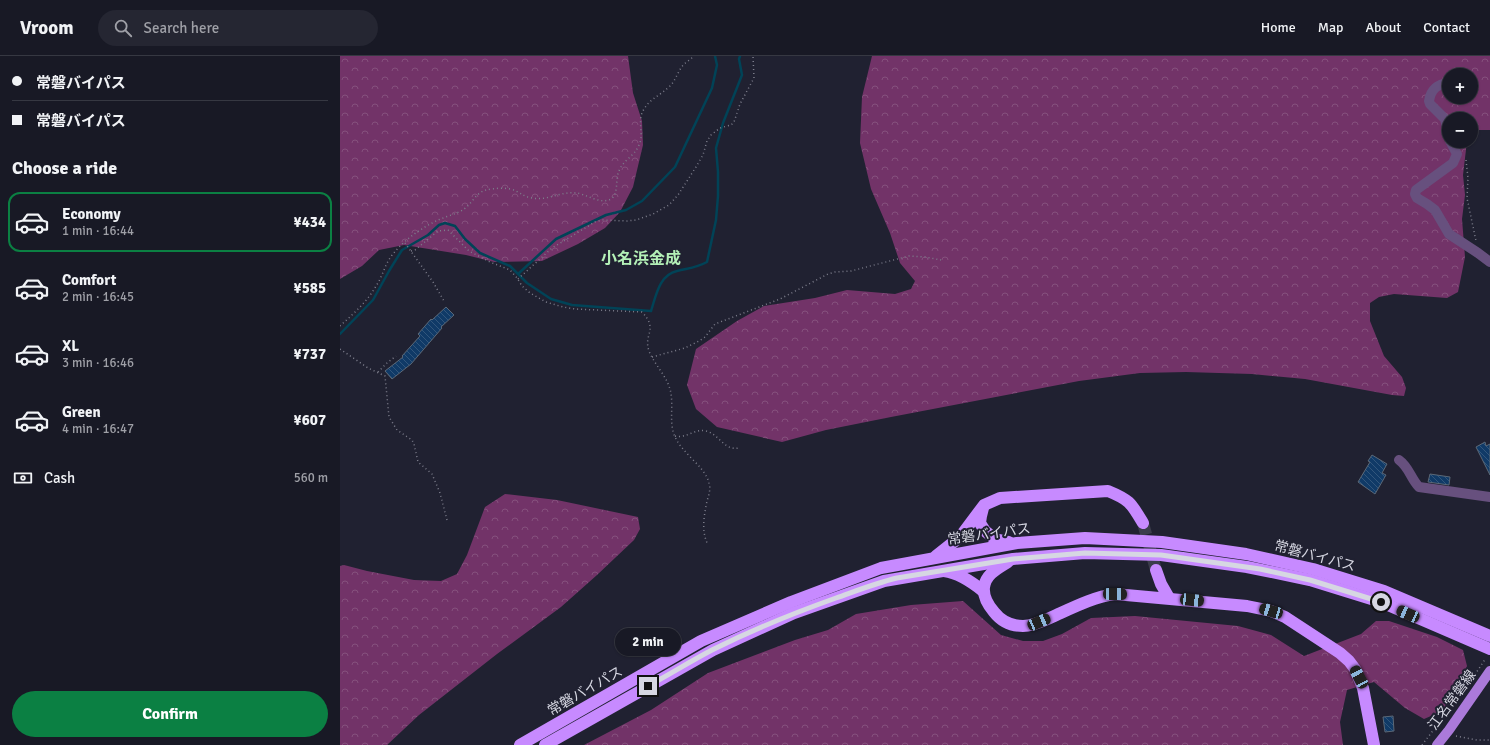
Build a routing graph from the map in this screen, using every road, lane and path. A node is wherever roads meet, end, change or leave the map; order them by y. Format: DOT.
graph roads {
  1 [pos="694,56"];
  2 [pos="753,56"];
  3 [pos="1442,85"];
  4 [pos="1442,116"];
  5 [pos="1454,148"];
  6 [pos="1464,148"];
  7 [pos="1465,151"];
  8 [pos="1466,159"];
  9 [pos="405,243"];
  10 [pos="410,251"];
  11 [pos="1475,251"];
  12 [pos="941,260"];
  13 [pos="1490,262"];
  14 [pos="518,279"];
  15 [pos="444,302"];
  16 [pos="340,326"];
  17 [pos="340,349"];
  18 [pos="396,356"];
  19 [pos="652,357"];
  20 [pos="378,372"];
  21 [pos="675,436"];
  22 [pos="738,448"];
  23 [pos="1399,460"];
  24 [pos="1490,497"];
  25 [pos="984,505"];
  26 [pos="447,520"];
  27 [pos="1143,523"];
  28 [pos="1017,543"];
  29 [pos="708,545"];
  30 [pos="936,557"];
  31 [pos="1013,559"];
  32 [pos="1156,570"];
  33 [pos="939,571"];
  34 [pos="983,591"];
  35 [pos="1169,598"];
  36 [pos="1452,627"];
  37 [pos="1490,636"];
  38 [pos="1488,654"];
  39 [pos="1490,671"];
  40 [pos="1449,730"];
  41 [pos="1490,740"];
  42 [pos="520,745"];
  43 [pos="545,745"];
  44 [pos="1374,745"];
  45 [pos="1422,745"];
  46 [pos="1437,745"];
  1 -- 9 [label="path"];
  2 -- 14 [label="path"];
  3 -- 4 [label="street"];
  5 -- 11 [label="street"];
  6 -- 7 [label="path"];
  8 -- 11 [label="path"];
  9 -- 10 [label="path"];
  9 -- 16 [label="path"];
  10 -- 14 [label="path"];
  10 -- 15 [label="path"];
  11 -- 13 [label="street"];
  12 -- 19 [label="path"];
  14 -- 19 [label="path"];
  17 -- 20 [label="path"];
  18 -- 20 [label="path"];
  19 -- 21 [label="path"];
  20 -- 26 [label="path"];
  21 -- 22 [label="path"];
  21 -- 29 [label="path"];
  23 -- 24 [label="street"];
  25 -- 27 [label="highway"];
  25 -- 28 [label="highway"];
  25 -- 30 [label="highway"];
  28 -- 30 [label="highway, 常磐バイパス"];
  28 -- 36 [label="highway, 常磐バイパス"];
  30 -- 42 [label="highway, 常磐バイパス"];
  31 -- 33 [label="highway, 常磐バイパス"];
  31 -- 34 [label="highway"];
  31 -- 36 [label="highway, 常磐バイパス"];
  32 -- 35 [label="highway"];
  33 -- 34 [label="highway"];
  33 -- 43 [label="highway, 常磐バイパス"];
  34 -- 35 [label="highway"];
  35 -- 44 [label="highway"];
  36 -- 37 [label="highway, 常磐バイパス"];
  36 -- 38 [label="highway, 常磐バイパス"];
  38 -- 45 [label="path"];
  39 -- 40 [label="main road, 江名常磐線"];
  40 -- 41 [label="path"];
  40 -- 46 [label="main road, 江名常磐線"];
}
